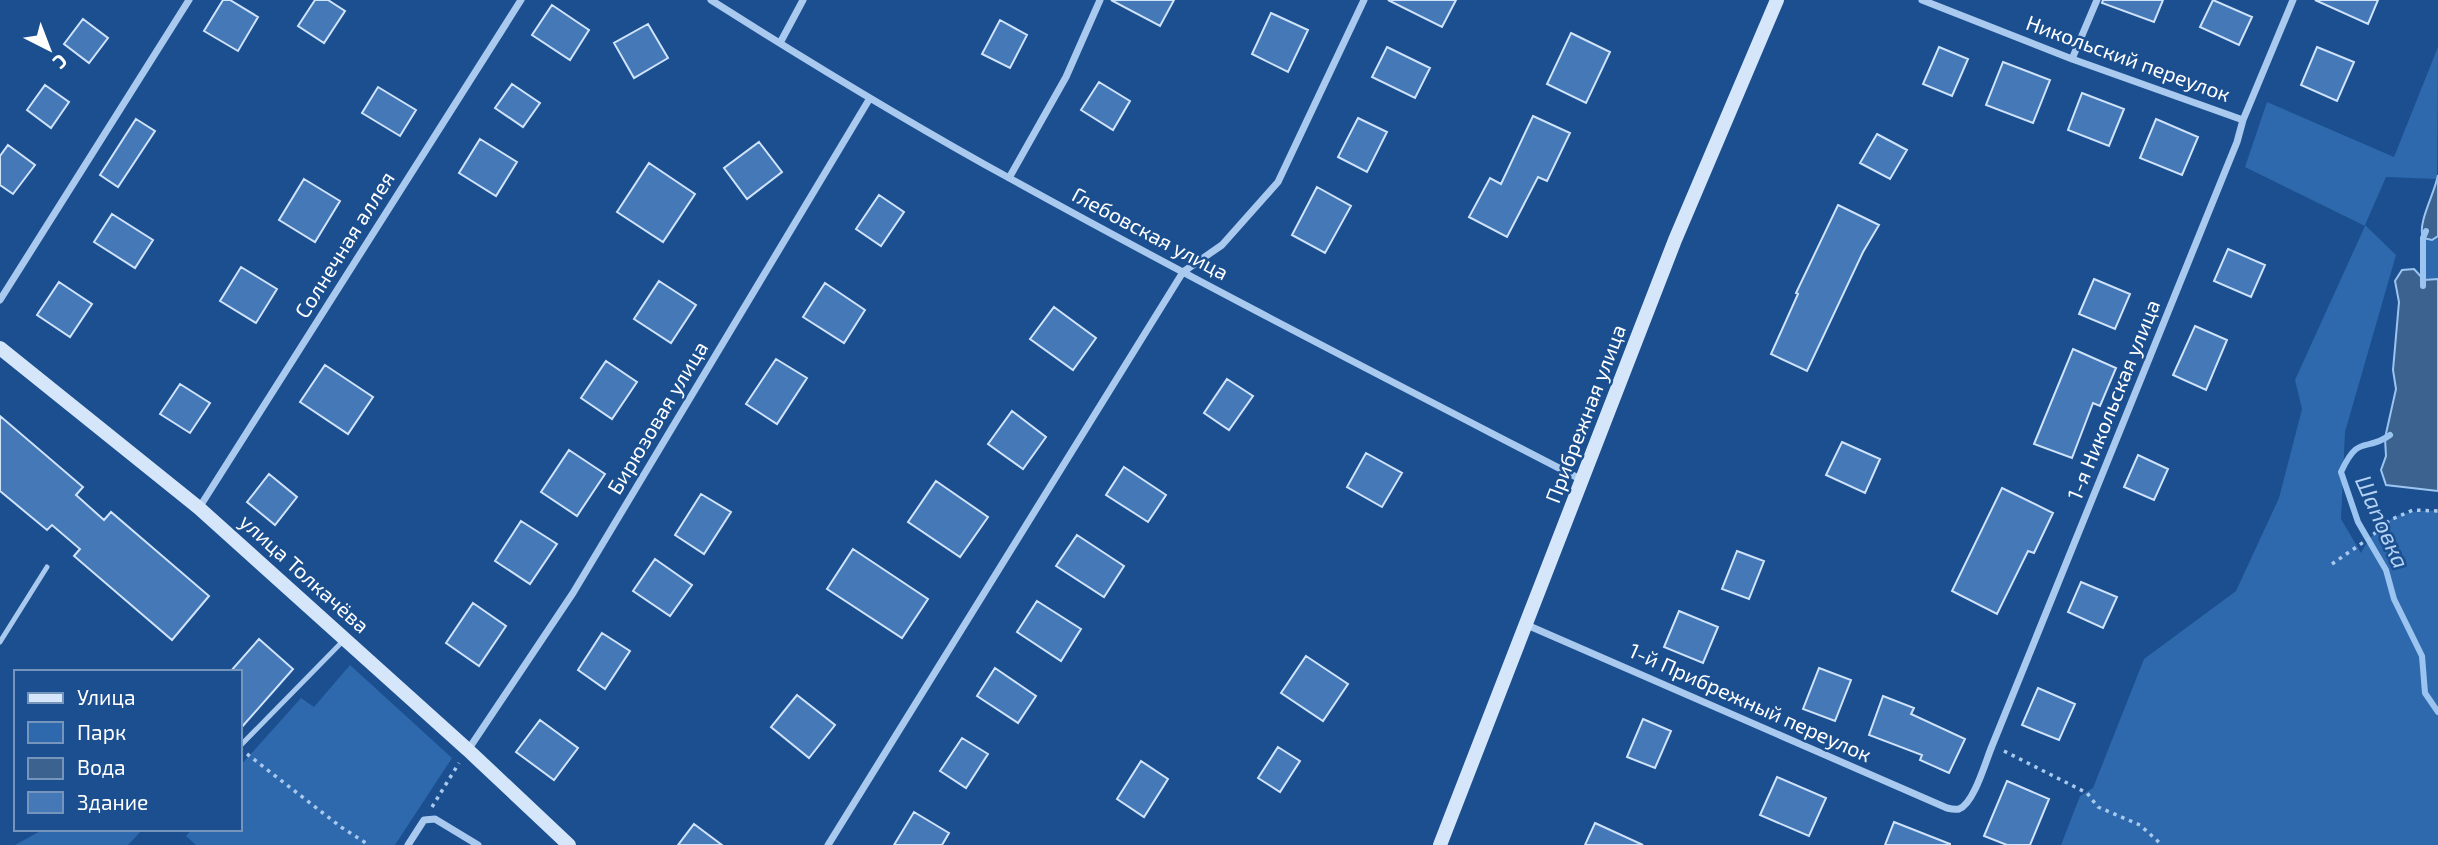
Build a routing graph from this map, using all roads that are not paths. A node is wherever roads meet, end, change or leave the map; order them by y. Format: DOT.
graph roads {
  1 [pos="189,0"];
  2 [pos="521,0"];
  3 [pos="710,0"];
  4 [pos="803,0"];
  5 [pos="1100,0"];
  6 [pos="1364,0"];
  7 [pos="1777,0"];
  8 [pos="1922,0"];
  9 [pos="2097,0"];
  10 [pos="2294,0"];
  11 [pos="780,43"];
  12 [pos="2072,59"];
  13 [pos="870,98"];
  14 [pos="2243,120"];
  15 [pos="1009,178"];
  16 [pos="1183,272"];
  17 [pos="0,300"];
  18 [pos="0,348"];
  19 [pos="1583,481"];
  20 [pos="199,508"];
  21 [pos="47,567"];
  22 [pos="1527,625"];
  23 [pos="345,639"];
  24 [pos="0,642"];
  25 [pos="242,745"];
  26 [pos="468,750"];
  27 [pos="1959,808"];
  28 [pos="408,845"];
  29 [pos="478,845"];
  30 [pos="569,845"];
  31 [pos="828,845"];
  32 [pos="1440,845"];
  1 -- 17 [label="street"];
  2 -- 20 [label="street, Солнечная аллея"];
  3 -- 11 [label="street, Глебовская улица"];
  4 -- 11 [label="street"];
  5 -- 15 [label="street"];
  6 -- 16 [label="street"];
  7 -- 19 [label="street, Прибрежная улица"];
  8 -- 12 [label="street, Никольский переулок"];
  9 -- 12 [label="street"];
  10 -- 14 [label="street, 1-я Никольская улица"];
  11 -- 13 [label="street, Глебовская улица"];
  12 -- 14 [label="street, Никольский переулок"];
  13 -- 15 [label="street, Глебовская улица"];
  13 -- 26 [label="street, Бирюзовая улица"];
  14 -- 27 [label="street, 1-я Никольская улица"];
  15 -- 16 [label="street, Глебовская улица"];
  16 -- 19 [label="street, Глебовская улица"];
  16 -- 31 [label="street"];
  18 -- 20 [label="street, улица Толкачёва"];
  19 -- 22 [label="street, Прибрежная улица"];
  20 -- 23 [label="street, улица Толкачёва"];
  21 -- 24 [label="lane"];
  22 -- 27 [label="street, 1-й Прибрежный переулок"];
  22 -- 32 [label="street, Прибрежная улица"];
  23 -- 25 [label="lane"];
  23 -- 26 [label="street, улица Толкачёва"];
  26 -- 30 [label="street, улица Толкачёва"];
  28 -- 29 [label="street"];
}
